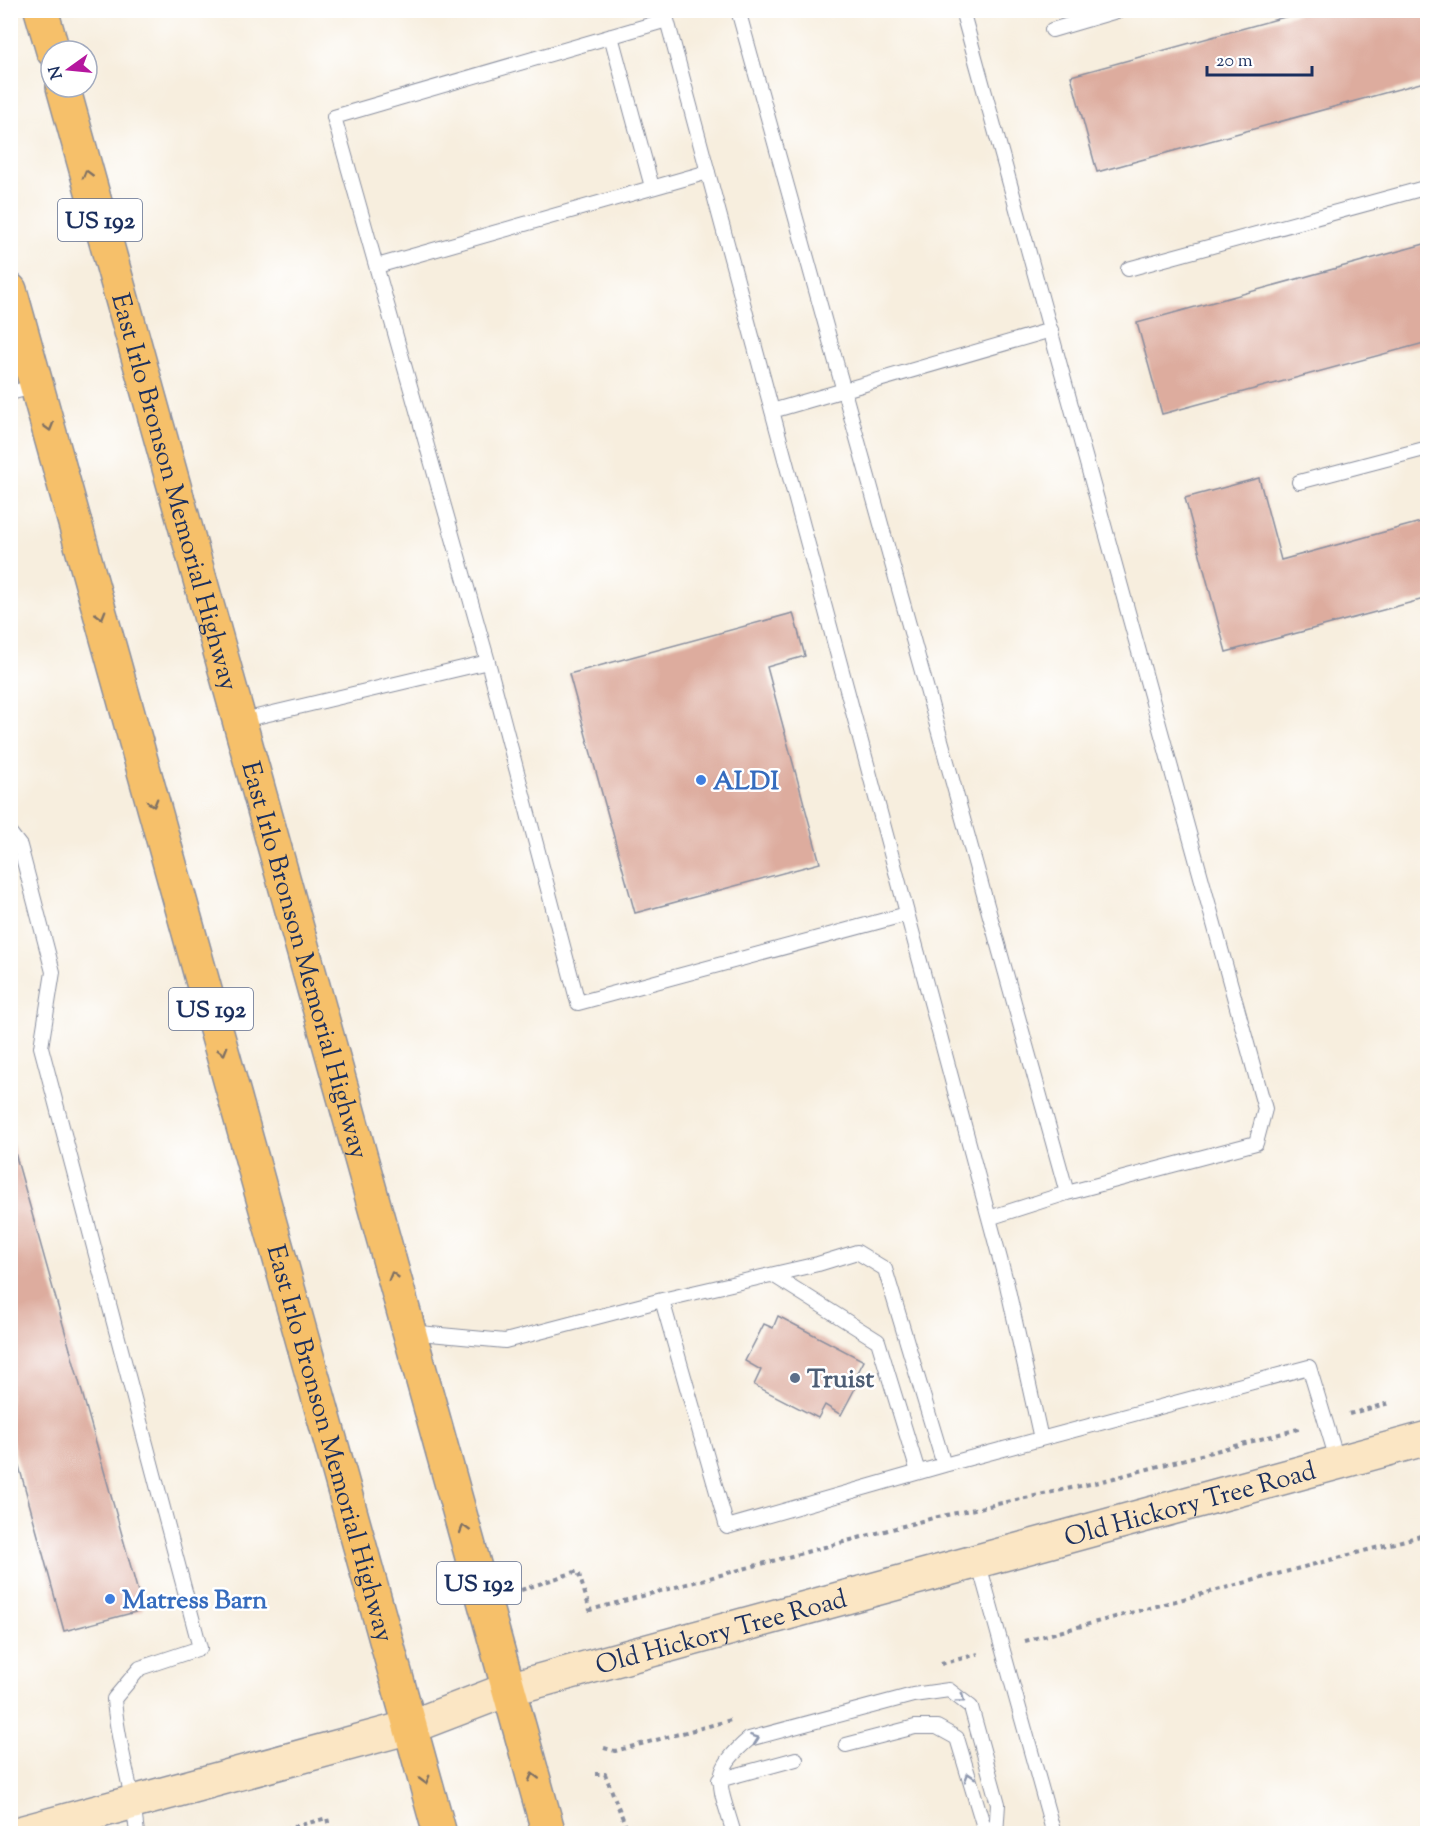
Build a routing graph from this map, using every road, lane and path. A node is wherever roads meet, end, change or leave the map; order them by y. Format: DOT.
graph roads {
  1 [pos="41,10"];
  2 [pos="738,10"];
  3 [pos="962,10"];
  4 [pos="1120,10"];
  5 [pos="663,15"];
  6 [pos="1052,30"];
  7 [pos="611,36"];
  8 [pos="49,39"];
  9 [pos="66,99"];
  10 [pos="708,172"];
  11 [pos="1428,187"];
  12 [pos="652,188"];
  13 [pos="377,266"];
  14 [pos="1128,269"];
  15 [pos="10,290"];
  16 [pos="1051,330"];
  17 [pos="844,388"];
  18 [pos="24,389"];
  19 [pos="772,411"];
  20 [pos="1428,448"];
  21 [pos="1299,482"];
  22 [pos="488,662"];
  23 [pos="239,721"];
  24 [pos="10,833"];
  25 [pos="907,914"];
  26 [pos="1067,1193"];
  27 [pos="989,1218"];
  28 [pos="773,1275"];
  29 [pos="662,1300"];
  30 [pos="409,1332"];
  31 [pos="1389,1403"];
  32 [pos="1326,1421"];
  33 [pos="1041,1438"];
  34 [pos="1428,1438"];
  35 [pos="1338,1463"];
  36 [pos="944,1465"];
  37 [pos="918,1472"];
  38 [pos="978,1561"];
  39 [pos="521,1590"];
  40 [pos="509,1689"];
  41 [pos="410,1727"];
  42 [pos="846,1745"];
  43 [pos="796,1759"];
  44 [pos="595,1774"];
  45 [pos="719,1780"];
  46 [pos="135,1818"];
  47 [pos="16,1833"];
  48 [pos="267,1833"];
  49 [pos="331,1833"];
  50 [pos="440,1833"];
  51 [pos="549,1833"];
  52 [pos="629,1833"];
  53 [pos="734,1833"];
  54 [pos="986,1833"];
  55 [pos="996,1833"];
  56 [pos="1054,1833"];
  1 -- 8 [label="highway"];
  2 -- 17 [label="lane"];
  3 -- 16 [label="lane"];
  4 -- 6 [label="lane"];
  5 -- 7 [label="lane"];
  5 -- 10 [label="lane"];
  7 -- 12 [label="lane"];
  7 -- 13 [label="lane"];
  23 -- 9 [label="highway, East Irlo Bronson Memorial Highway / US 192, one-way"];
  10 -- 12 [label="lane"];
  10 -- 19 [label="lane"];
  11 -- 14 [label="lane"];
  12 -- 13 [label="lane"];
  13 -- 22 [label="lane"];
  15 -- 18 [label="highway, East Irlo Bronson Memorial Highway / US 192"];
  16 -- 17 [label="lane"];
  16 -- 26 [label="lane"];
  17 -- 19 [label="lane"];
  17 -- 26 [label="lane"];
  18 -- 41 [label="highway, East Irlo Bronson Memorial Highway / US 192, one-way"];
  19 -- 25 [label="lane"];
  20 -- 21 [label="lane"];
  22 -- 23 [label="lane"];
  22 -- 25 [label="lane"];
  30 -- 23 [label="highway, East Irlo Bronson Memorial Highway / US 192, one-way"];
  24 -- 46 [label="lane"];
  25 -- 27 [label="lane"];
  26 -- 27 [label="lane"];
  27 -- 33 [label="lane"];
  28 -- 29 [label="lane"];
  28 -- 36 [label="lane"];
  28 -- 37 [label="lane"];
  29 -- 30 [label="lane"];
  29 -- 37 [label="lane"];
  40 -- 30 [label="highway, East Irlo Bronson Memorial Highway / US 192, one-way"];
  31 -- 32 [label="path"];
  32 -- 33 [label="lane"];
  32 -- 35 [label="lane"];
  32 -- 39 [label="path"];
  33 -- 36 [label="lane"];
  34 -- 35 [label="street, Old Hickory Tree Road"];
  35 -- 38 [label="street, Old Hickory Tree Road"];
  36 -- 37 [label="lane"];
  38 -- 40 [label="street, Old Hickory Tree Road"];
  38 -- 56 [label="lane"];
  40 -- 41 [label="street, Old Hickory Tree Road"];
  51 -- 40 [label="highway, East Irlo Bronson Memorial Highway / US 192, one-way"];
  41 -- 46 [label="street, Old Hickory Tree Road"];
  41 -- 50 [label="highway, East Irlo Bronson Memorial Highway / US 192, one-way"];
  54 -- 42 [label="lane, one-way"];
  43 -- 45 [label="lane"];
  44 -- 52 [label="path"];
  45 -- 53 [label="lane"];
  45 -- 55 [label="lane, one-way"];
  46 -- 47 [label="street, Old Hickory Tree Road"];
  48 -- 49 [label="path"];
}
